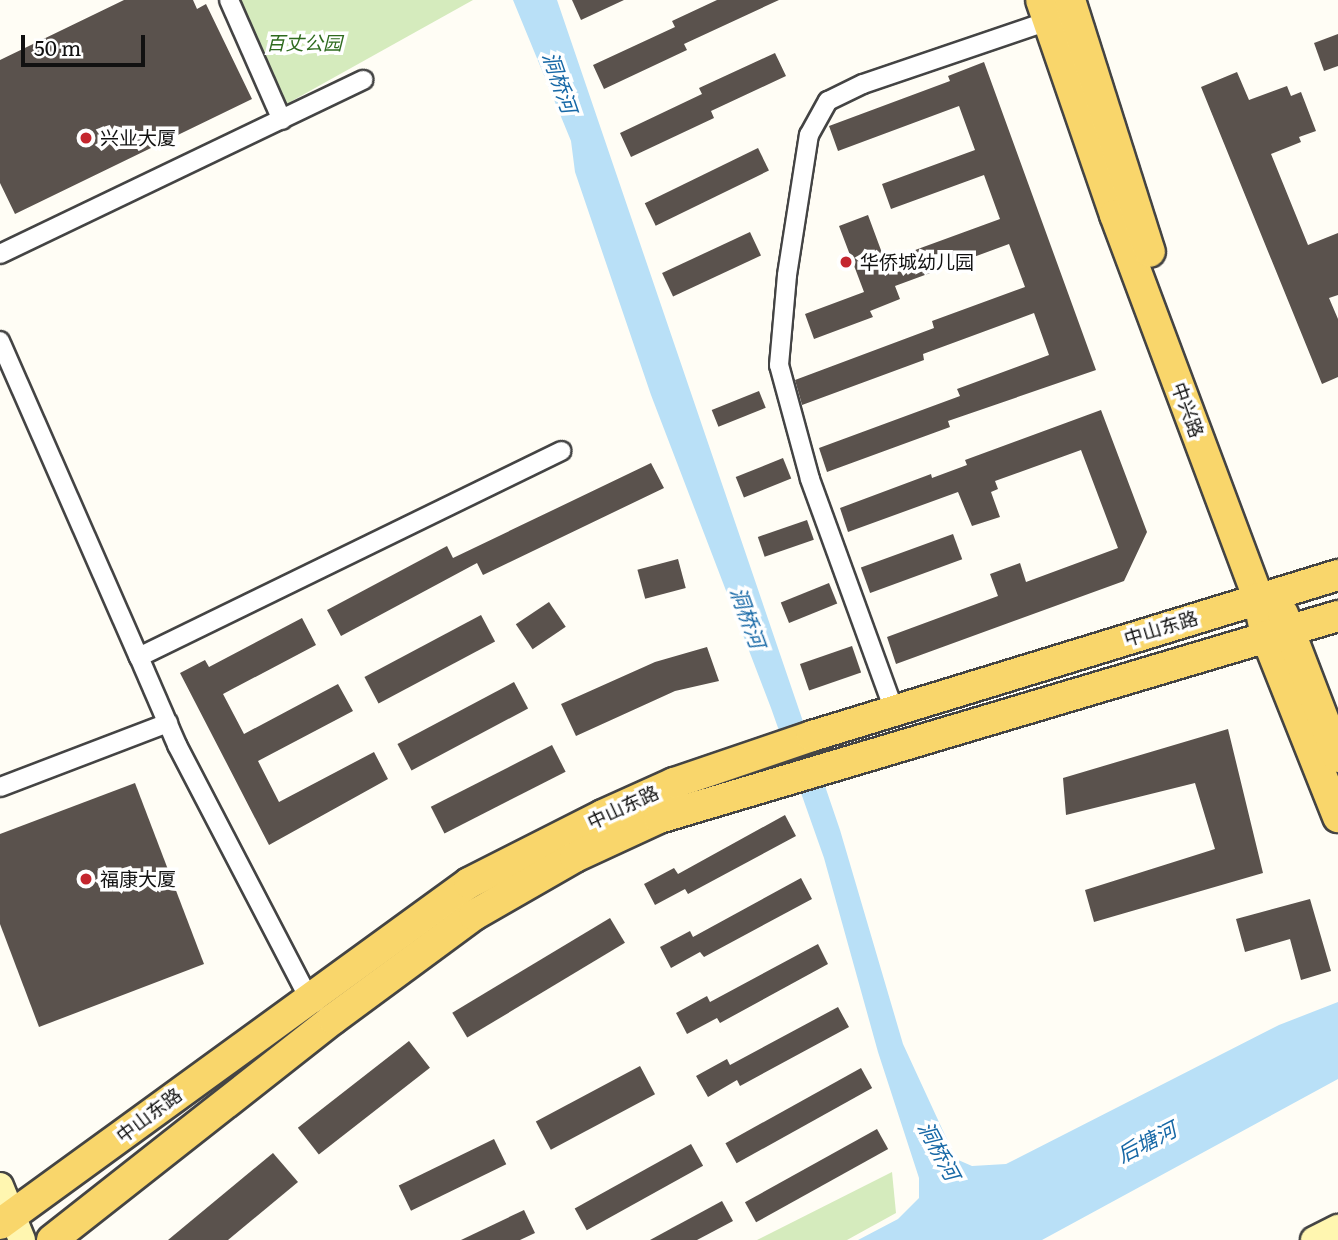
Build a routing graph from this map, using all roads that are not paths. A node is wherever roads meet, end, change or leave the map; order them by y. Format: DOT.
graph roads {
  1 [pos="229,0"];
  2 [pos="1070,0"];
  3 [pos="1044,10"];
  4 [pos="363,80"];
  5 [pos="282,120"];
  6 [pos="0,254"];
  7 [pos="0,341"];
  8 [pos="561,451"];
  9 [pos="1338,575"];
  10 [pos="1267,596"];
  11 [pos="1338,616"];
  12 [pos="1278,634"];
  13 [pos="139,657"];
  14 [pos="894,710"];
  15 [pos="168,723"];
  16 [pos="1338,757"];
  17 [pos="0,787"];
  18 [pos="1338,817"];
  19 [pos="308,997"];
  20 [pos="333,1019"];
  21 [pos="0,1186"];
  22 [pos="11,1227"];
  23 [pos="1338,1227"];
  24 [pos="52,1240"];
  25 [pos="1314,1240"];
  1 -- 5 [label="street"];
  2 -- 10 [label="main road, 中兴路"];
  3 -- 10 [label="main road, 中兴路"];
  3 -- 14 [label="street"];
  4 -- 5 [label="street"];
  5 -- 6 [label="street"];
  7 -- 13 [label="street"];
  8 -- 13 [label="street"];
  9 -- 10 [label="main road, 中山东路"];
  10 -- 12 [label="main road, 中兴路"];
  10 -- 14 [label="main road, 中山东路"];
  11 -- 12 [label="main road, 中山东路"];
  12 -- 16 [label="main road, 中兴路"];
  12 -- 18 [label="main road, 中兴路"];
  12 -- 20 [label="main road, 中山东路"];
  13 -- 15 [label="street"];
  14 -- 19 [label="main road, 中山东路"];
  15 -- 17 [label="street"];
  15 -- 19 [label="street"];
  19 -- 20 [label="street"];
  19 -- 22 [label="main road, 中山东路"];
  20 -- 24 [label="main road, 中山东路"];
  21 -- 22 [label="main road"];
  23 -- 25 [label="main road"];
}
